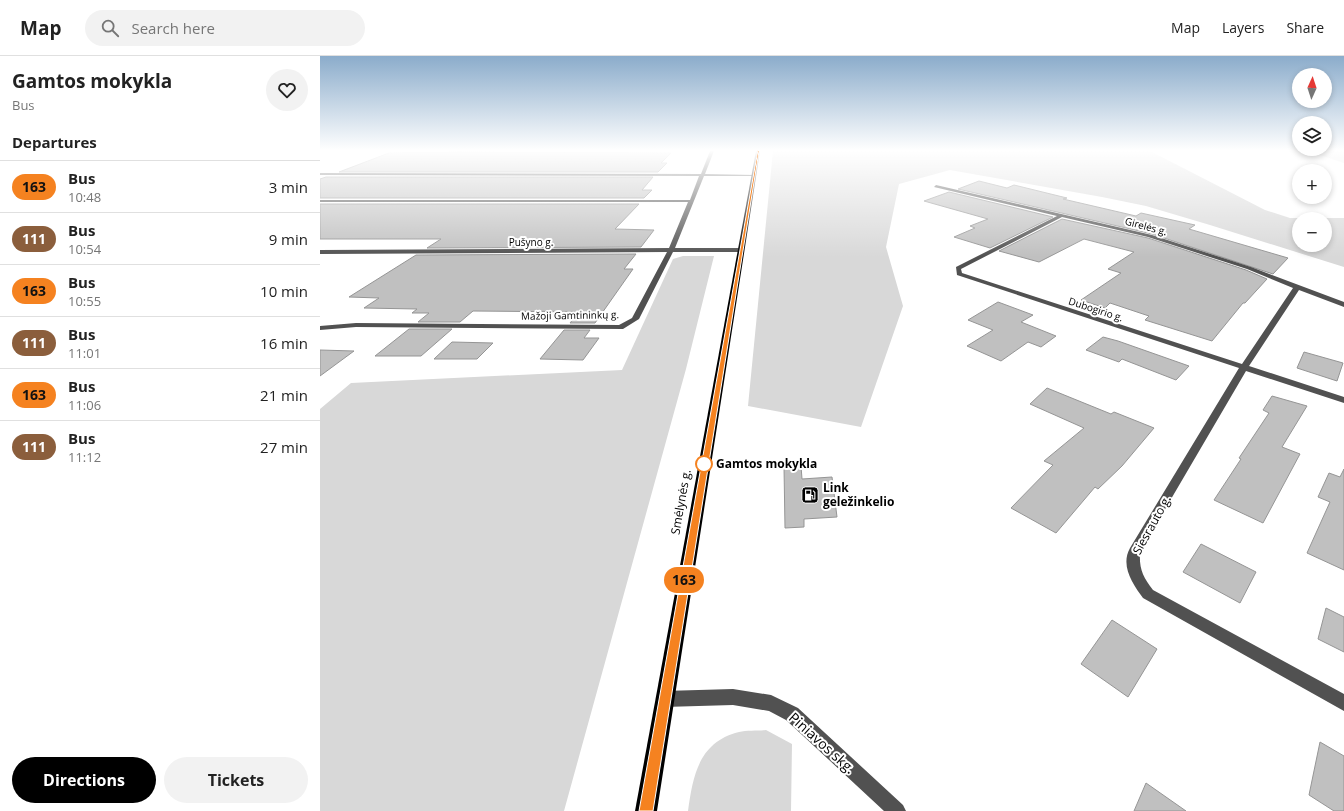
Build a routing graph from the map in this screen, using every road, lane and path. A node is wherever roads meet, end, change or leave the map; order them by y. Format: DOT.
graph roads {
  1 [pos="697,186"];
  2 [pos="751,186"];
  3 [pos="937,186"];
  4 [pos="320,201"];
  5 [pos="691,201"];
  6 [pos="1062,215"];
  7 [pos="741,250"];
  8 [pos="671,251"];
  9 [pos="320,252"];
  10 [pos="1297,286"];
  11 [pos="1344,305"];
  12 [pos="320,328"];
  13 [pos="1244,367"];
  14 [pos="1344,400"];
  15 [pos="664,699"];
  16 [pos="1344,703"];
  17 [pos="646,811"];
  18 [pos="897,811"];
  1 -- 5 [label="street, Mažoji Gamtininkų g."];
  2 -- 7 [label="highway, Smėlynės g."];
  3 -- 6 [label="street, Girelės g."];
  4 -- 5 [label="street"];
  5 -- 8 [label="street, Mažoji Gamtininkų g."];
  6 -- 10 [label="street, Girelės g."];
  6 -- 13 [label="street, Dubogirio g."];
  7 -- 8 [label="street, Pušyno g."];
  7 -- 15 [label="highway, Smėlynės g."];
  8 -- 9 [label="street, Pušyno g."];
  8 -- 12 [label="street, Mažoji Gamtininkų g."];
  10 -- 11 [label="street, Girelės g."];
  10 -- 13 [label="street, Siesrauto g."];
  13 -- 14 [label="street, Dubogirio g."];
  13 -- 16 [label="street, Siesrauto g."];
  15 -- 17 [label="highway, Smėlynės g."];
  15 -- 18 [label="street, Piniavos skg."];
}
